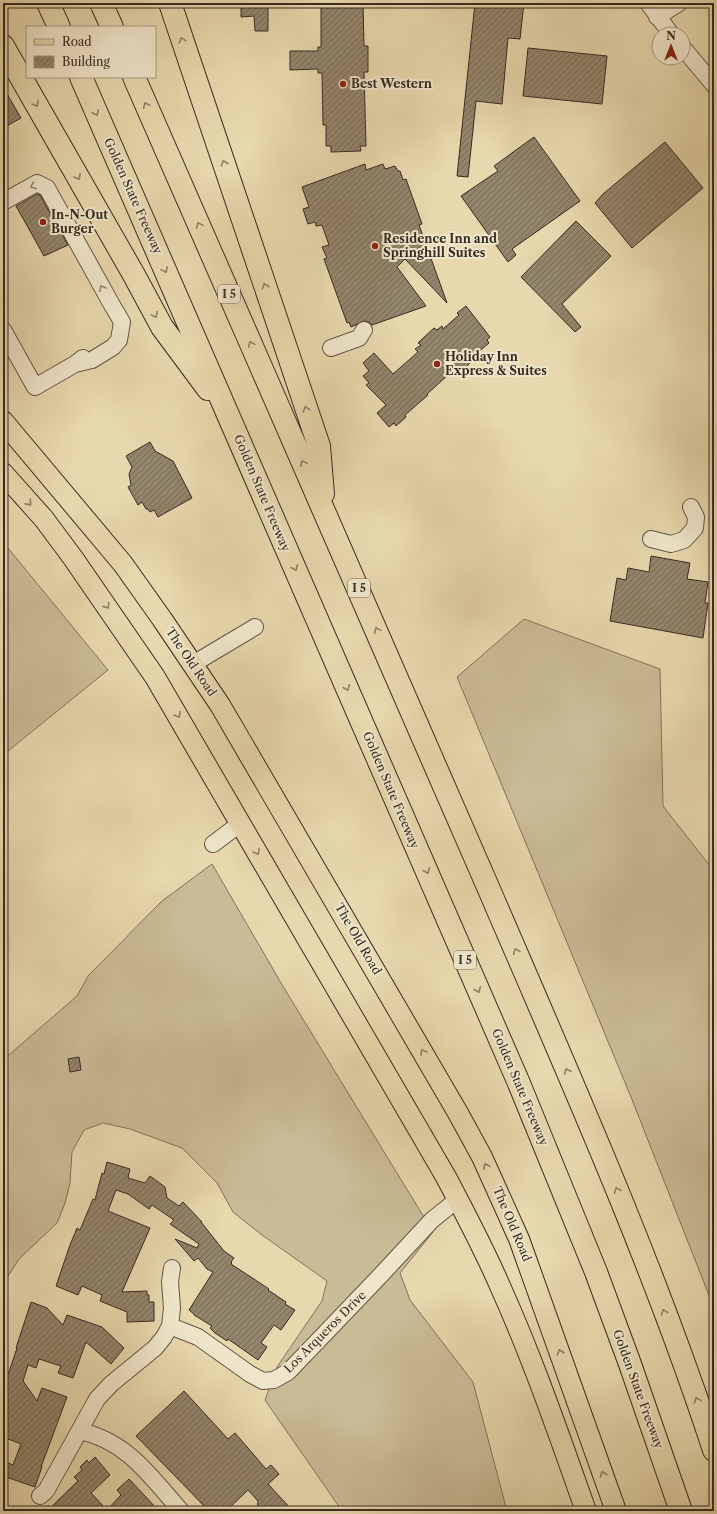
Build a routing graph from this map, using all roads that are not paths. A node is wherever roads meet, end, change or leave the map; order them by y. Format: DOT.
graph roads {
  1 [pos="48,3"];
  2 [pos="101,3"];
  3 [pos="170,3"];
  4 [pos="648,3"];
  5 [pos="679,3"];
  6 [pos="657,17"];
  7 [pos="59,26"];
  8 [pos="112,26"];
  9 [pos="664,26"];
  10 [pos="3,46"];
  11 [pos="691,58"];
  12 [pos="81,78"];
  13 [pos="134,78"];
  14 [pos="714,85"];
  15 [pos="3,202"];
  16 [pos="3,330"];
  17 [pos="364,330"];
  18 [pos="331,348"];
  19 [pos="230,417"];
  20 [pos="3,421"];
  21 [pos="3,473"];
  22 [pos="691,507"];
  23 [pos="324,511"];
  24 [pos="651,539"];
  25 [pos="255,627"];
  26 [pos="192,664"];
  27 [pos="241,824"];
  28 [pos="213,844"];
  29 [pos="458,1199"];
  30 [pos="172,1268"];
  31 [pos="170,1326"];
  32 [pos="80,1431"];
  33 [pos="714,1450"];
  34 [pos="40,1496"];
  35 [pos="181,1511"];
  36 [pos="586,1511"];
  37 [pos="616,1511"];
  38 [pos="681,1511"];
  1 -- 7 [label="highway"];
  2 -- 8 [label="highway"];
  23 -- 3 [label="highway, I 5, one-way"];
  4 -- 6 [label="street"];
  5 -- 6 [label="street"];
  6 -- 9 [label="street"];
  10 -- 19 [label="highway, I 5, one-way"];
  11 -- 14 [label="street"];
  12 -- 19 [label="highway, Golden State Freeway / I 5, one-way"];
  23 -- 13 [label="highway, I 5, one-way"];
  16 -- 15 [label="street, one-way"];
  17 -- 18 [label="street"];
  19 -- 38 [label="highway, Golden State Freeway / I 5, one-way"];
  20 -- 26 [label="main road, The Old Road"];
  21 -- 27 [label="main road, one-way"];
  22 -- 24 [label="street"];
  33 -- 23 [label="highway, I 5, one-way"];
  25 -- 26 [label="street"];
  37 -- 26 [label="main road, The Old Road, one-way"];
  27 -- 28 [label="street"];
  27 -- 29 [label="main road, one-way"];
  29 -- 31 [label="street, Los Arqueros Drive"];
  29 -- 36 [label="main road"];
  30 -- 31 [label="street"];
  31 -- 32 [label="street"];
  32 -- 34 [label="street"];
  32 -- 35 [label="street"];
}
